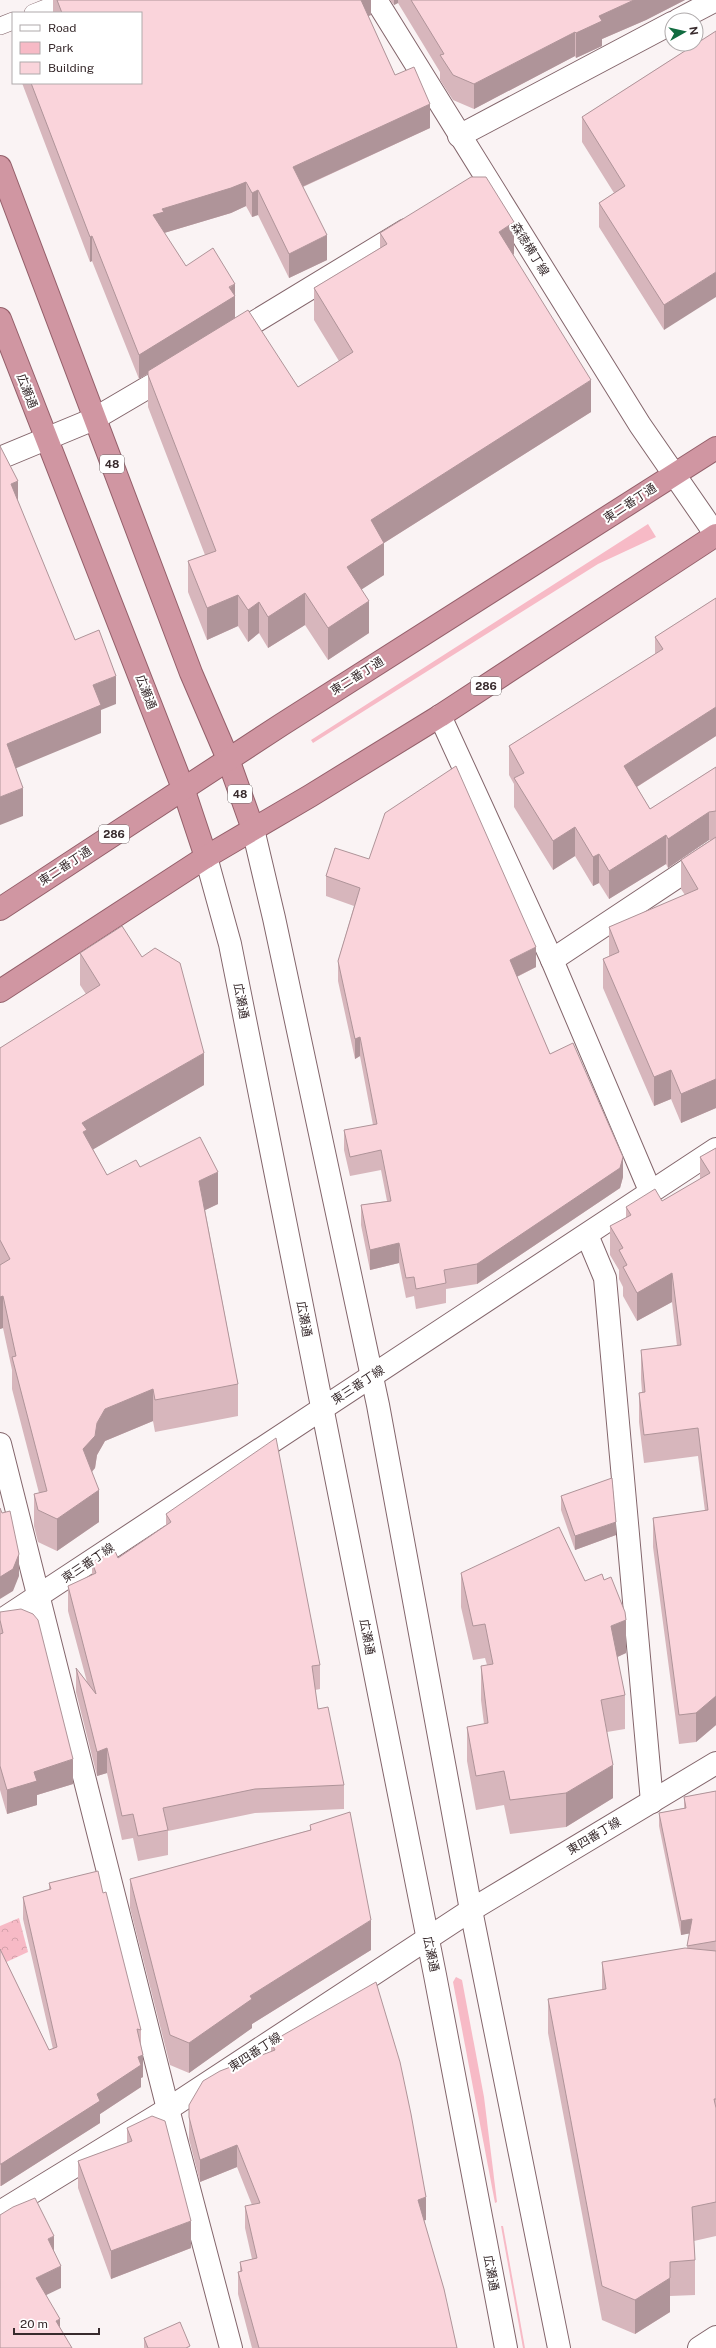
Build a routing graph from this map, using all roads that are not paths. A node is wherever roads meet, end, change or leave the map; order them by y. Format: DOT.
graph roads {
  1 [pos="66,0"];
  2 [pos="376,0"];
  3 [pos="716,0"];
  4 [pos="36,12"];
  5 [pos="693,12"];
  6 [pos="12,21"];
  7 [pos="0,26"];
  8 [pos="664,27"];
  9 [pos="459,136"];
  10 [pos="0,167"];
  11 [pos="487,180"];
  12 [pos="468,192"];
  13 [pos="423,220"];
  14 [pos="0,319"];
  15 [pos="211,349"];
  16 [pos="191,362"];
  17 [pos="94,419"];
  18 [pos="46,438"];
  19 [pos="716,448"];
  20 [pos="0,458"];
  21 [pos="674,474"];
  22 [pos="716,535"];
  23 [pos="440,716"];
  24 [pos="228,759"];
  25 [pos="183,788"];
  26 [pos="253,829"];
  27 [pos="716,851"];
  28 [pos="206,857"];
  29 [pos="0,909"];
  30 [pos="552,960"];
  31 [pos="0,991"];
  32 [pos="716,1149"];
  33 [pos="651,1192"];
  34 [pos="587,1235"];
  35 [pos="372,1376"];
  36 [pos="322,1409"];
  37 [pos="0,1444"];
  38 [pos="39,1595"];
  39 [pos="0,1621"];
  40 [pos="716,1763"];
  41 [pos="652,1802"];
  42 [pos="471,1910"];
  43 [pos="427,1939"];
  44 [pos="168,2109"];
  45 [pos="0,2212"];
  46 [pos="716,2337"];
  47 [pos="231,2348"];
  48 [pos="506,2348"];
  49 [pos="559,2348"];
  50 [pos="699,2348"];
  1 -- 4 [label="street"];
  2 -- 9 [label="street, 森徳横丁線"];
  3 -- 5 [label="street"];
  6 -- 7 [label="street"];
  8 -- 9 [label="street"];
  9 -- 11 [label="street, 森徳横丁線"];
  10 -- 17 [label="highway, 48"];
  11 -- 12 [label="street"];
  11 -- 21 [label="street, 森徳横丁線"];
  13 -- 15 [label="street"];
  14 -- 18 [label="highway, 広瀬通"];
  16 -- 17 [label="street"];
  17 -- 18 [label="street"];
  17 -- 24 [label="highway, 48"];
  18 -- 20 [label="street"];
  18 -- 25 [label="highway, 広瀬通"];
  19 -- 21 [label="highway, 東二番丁通 / 286"];
  21 -- 22 [label="street, 森徳横丁線"];
  21 -- 24 [label="highway, 東二番丁通 / 286"];
  22 -- 23 [label="highway, 286"];
  23 -- 26 [label="highway, 286"];
  23 -- 30 [label="street"];
  24 -- 25 [label="highway, 東二番丁通 / 286"];
  24 -- 26 [label="highway, 48"];
  25 -- 28 [label="highway, 広瀬通"];
  25 -- 29 [label="highway, 東二番丁通 / 286"];
  26 -- 28 [label="highway, 286"];
  26 -- 35 [label="street"];
  27 -- 30 [label="street"];
  28 -- 31 [label="highway, 286"];
  28 -- 36 [label="street, 広瀬通"];
  30 -- 33 [label="street"];
  32 -- 33 [label="street, 東三番丁線"];
  33 -- 34 [label="street, 東三番丁線"];
  34 -- 35 [label="street, 東三番丁線"];
  34 -- 41 [label="street"];
  35 -- 36 [label="street, 東三番丁線"];
  35 -- 42 [label="street"];
  36 -- 38 [label="street, 東三番丁線"];
  36 -- 43 [label="street, 広瀬通"];
  37 -- 38 [label="street"];
  38 -- 39 [label="street, 東三番丁線"];
  38 -- 44 [label="street"];
  40 -- 41 [label="street, 東四番丁線"];
  41 -- 42 [label="street, 東四番丁線"];
  42 -- 43 [label="street, 東四番丁線"];
  42 -- 49 [label="street"];
  43 -- 44 [label="street, 東四番丁線"];
  43 -- 48 [label="street, 広瀬通"];
  44 -- 45 [label="street, 東四番丁線"];
  44 -- 47 [label="street"];
  46 -- 50 [label="street"];
}
